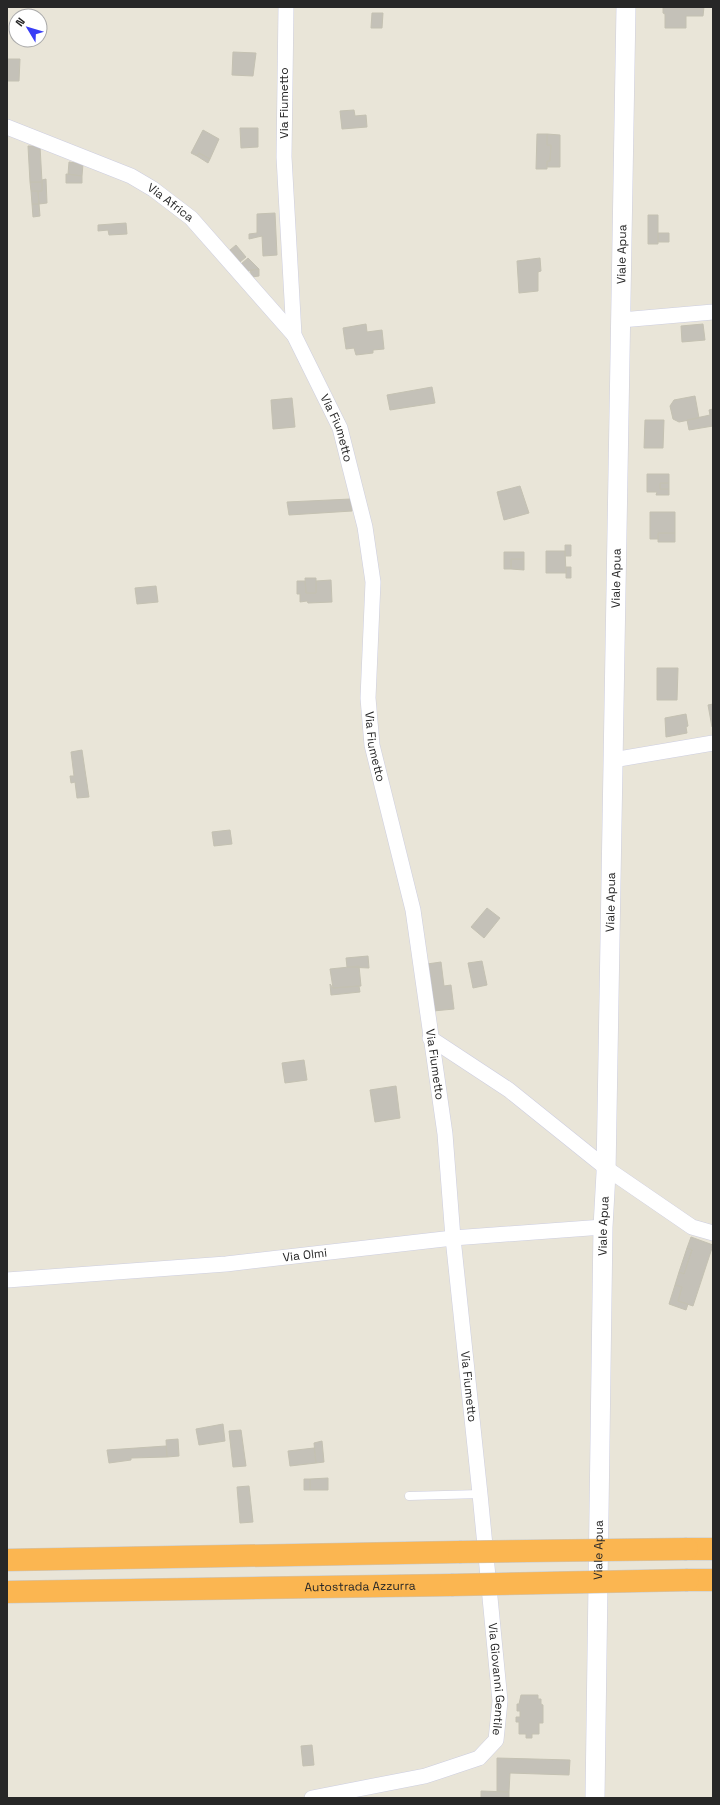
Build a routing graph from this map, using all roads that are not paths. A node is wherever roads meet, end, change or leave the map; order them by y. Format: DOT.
graph roads {
  1 [pos="286,7"];
  2 [pos="626,7"];
  3 [pos="7,127"];
  4 [pos="713,312"];
  5 [pos="621,320"];
  6 [pos="294,335"];
  7 [pos="713,743"];
  8 [pos="613,760"];
  9 [pos="430,1038"];
  10 [pos="606,1168"];
  11 [pos="603,1227"];
  12 [pos="713,1233"];
  13 [pos="453,1238"];
  14 [pos="7,1280"];
  15 [pos="480,1494"];
  16 [pos="409,1496"];
  17 [pos="713,1549"];
  18 [pos="7,1560"];
  19 [pos="713,1580"];
  20 [pos="7,1592"];
  21 [pos="312,1798"];
  22 [pos="595,1798"];
  1 -- 6 [label="street, Via Fiumetto"];
  2 -- 5 [label="street, Viale Apua"];
  3 -- 6 [label="street, Via Africa"];
  4 -- 5 [label="street"];
  5 -- 8 [label="street, Viale Apua"];
  6 -- 9 [label="street, Via Fiumetto"];
  7 -- 8 [label="street"];
  8 -- 10 [label="street, Viale Apua"];
  9 -- 10 [label="street"];
  9 -- 13 [label="street, Via Fiumetto"];
  10 -- 11 [label="street, Viale Apua"];
  10 -- 12 [label="street"];
  11 -- 13 [label="street, Via Olmi"];
  11 -- 22 [label="street, Viale Apua"];
  13 -- 14 [label="street, Via Olmi"];
  13 -- 15 [label="street, Via Fiumetto"];
  15 -- 16 [label="lane"];
  15 -- 21 [label="street, Via Giovanni Gentile"];
  17 -- 18 [label="highway, bridge"];
  19 -- 20 [label="highway, Autostrada Azzurra, bridge"];
}
